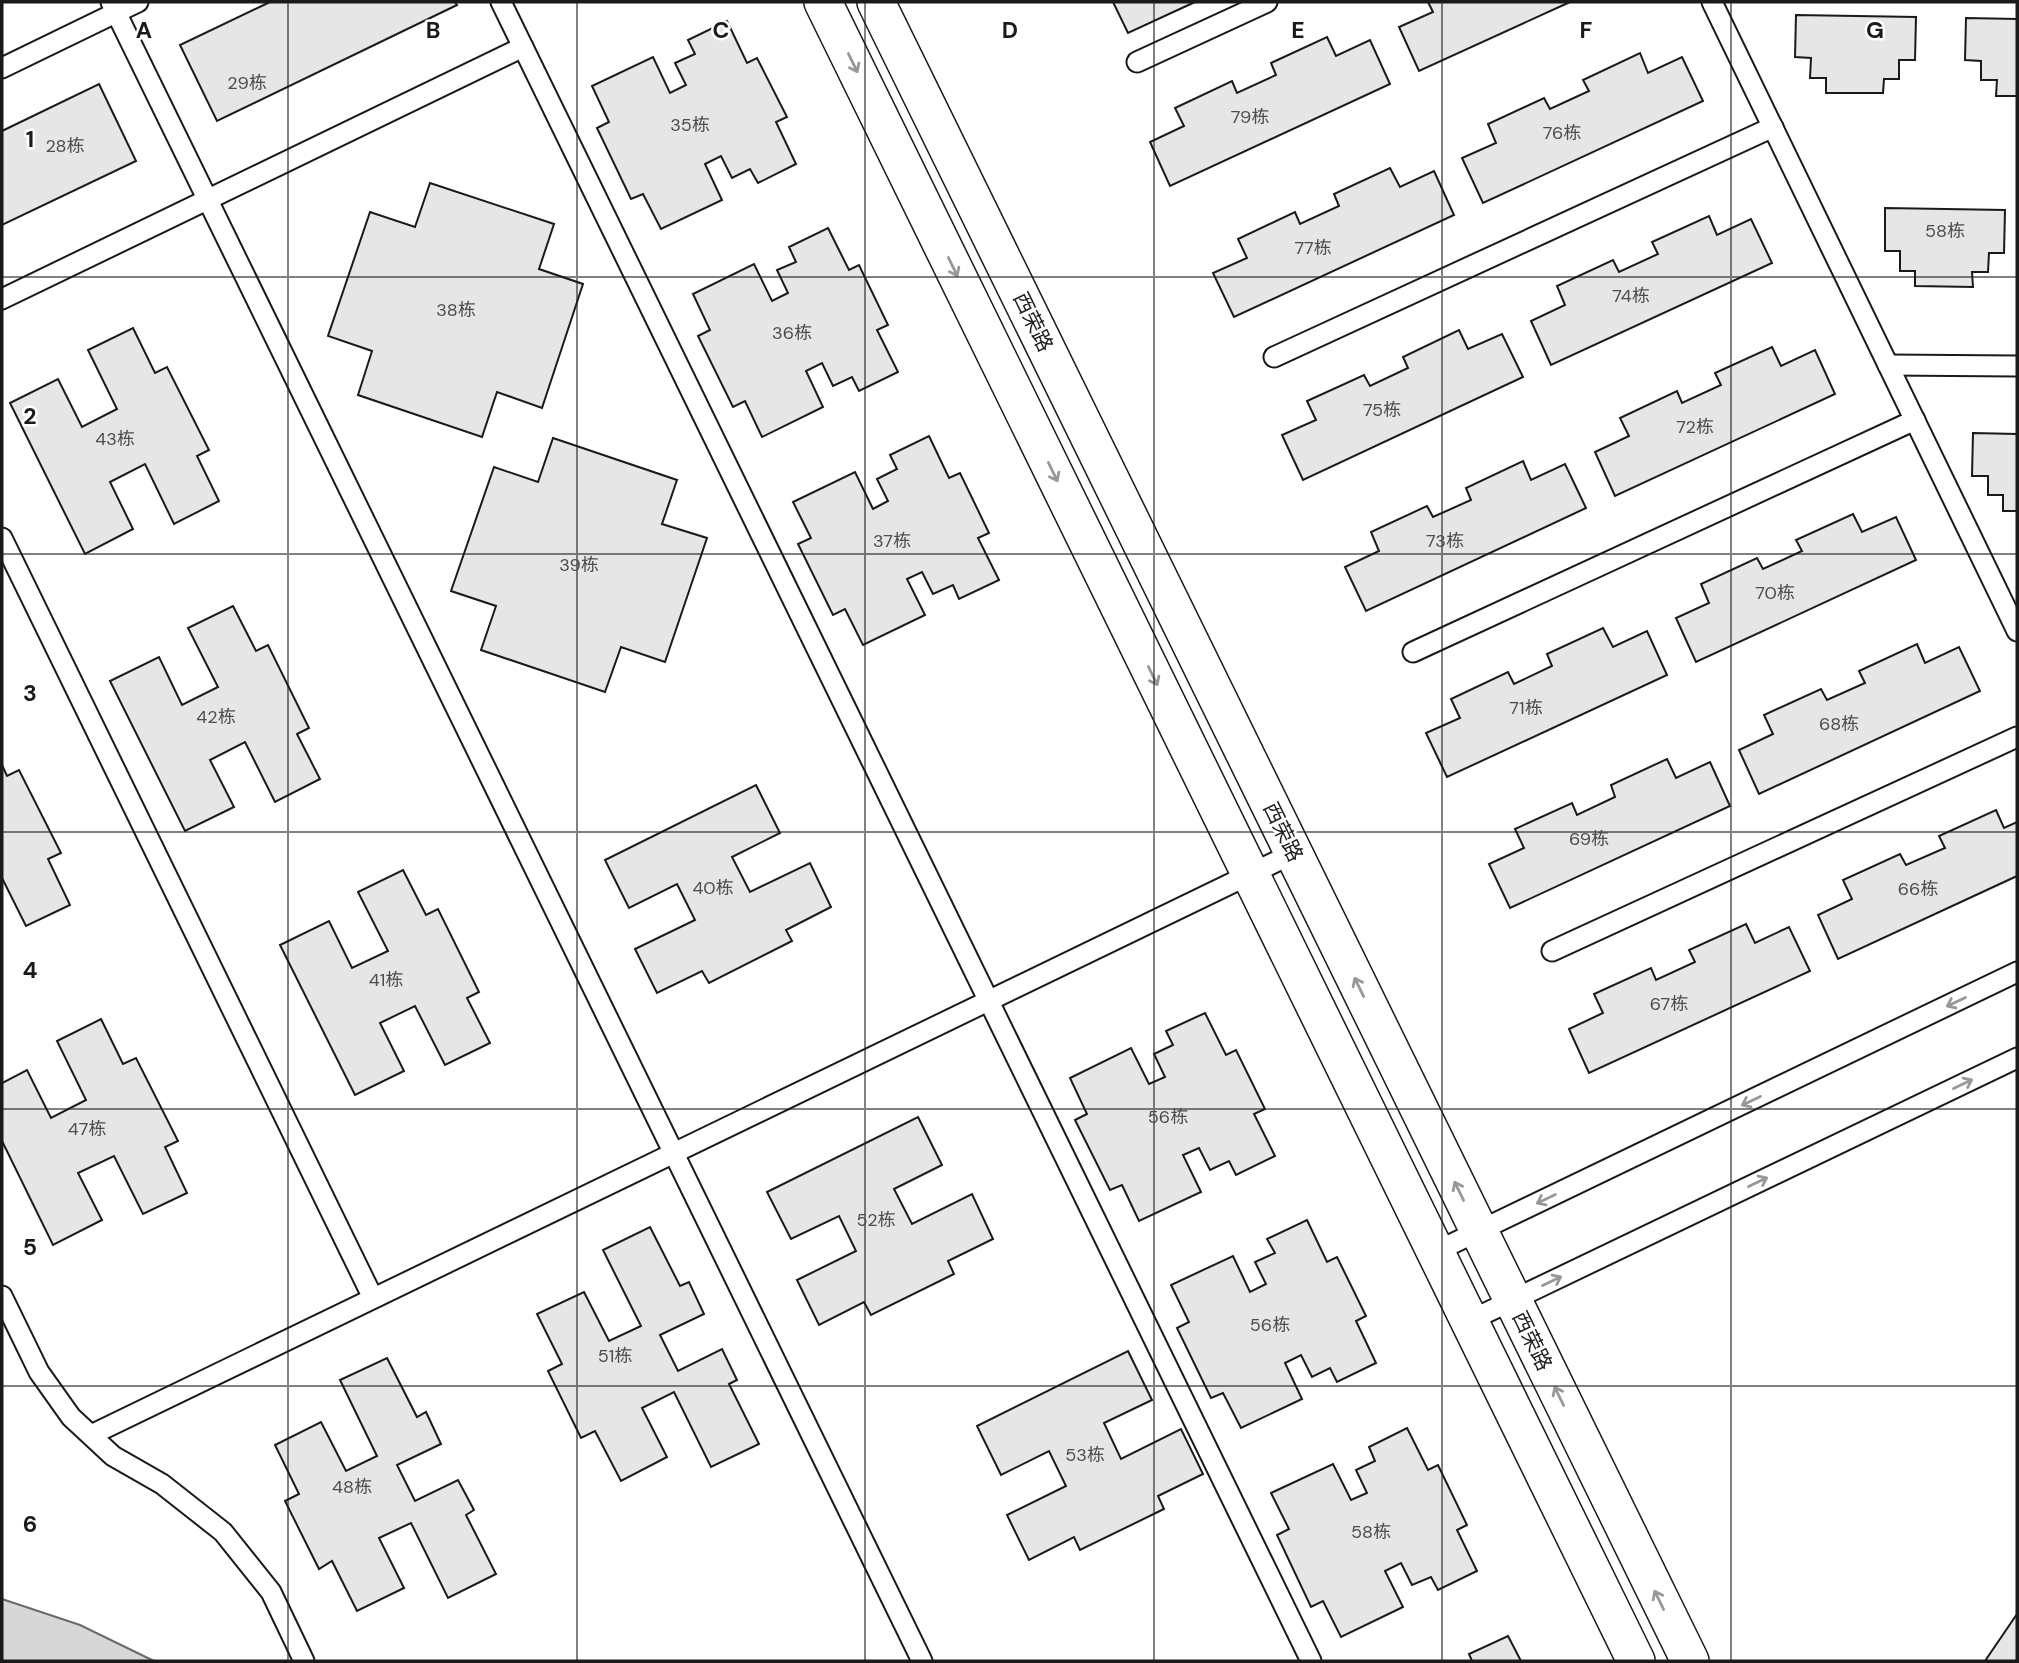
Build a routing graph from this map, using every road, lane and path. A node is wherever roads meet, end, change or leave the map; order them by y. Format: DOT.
graph roads {
  1 [pos="138,2"];
  2 [pos="500,2"];
  3 [pos="876,2"];
  4 [pos="1267,2"];
  5 [pos="1712,2"];
  6 [pos="834,5"];
  7 [pos="114,7"];
  8 [pos="523,47"];
  9 [pos="1137,62"];
  10 [pos="2,68"];
  11 [pos="1773,127"];
  12 [pos="208,200"];
  13 [pos="2,299"];
  14 [pos="1274,357"];
  15 [pos="1888,365"];
  16 [pos="2017,366"];
  17 [pos="1915,420"];
  18 [pos="2,538"];
  19 [pos="2017,631"];
  20 [pos="1413,652"];
  21 [pos="2017,737"];
  22 [pos="1293,853"];
  23 [pos="1250,874"];
  24 [pos="1552,951"];
  25 [pos="2017,972"];
  26 [pos="988,1001"];
  27 [pos="2017,1058"];
  28 [pos="674,1153"];
  29 [pos="1479,1231"];
  30 [pos="1435,1252"];
  31 [pos="2,1296"];
  32 [pos="373,1298"];
  33 [pos="1513,1300"];
  34 [pos="1469,1321"];
  35 [pos="91,1435"];
  36 [pos="304,1661"];
  37 [pos="922,1661"];
  38 [pos="1311,1661"];
  39 [pos="1636,1661"];
  40 [pos="1689,1661"];
  1 -- 7 [label="lane"];
  2 -- 8 [label="lane"];
  3 -- 22 [label="street, 西荣路"];
  4 -- 9 [label="lane"];
  5 -- 11 [label="lane"];
  6 -- 23 [label="street, one-way"];
  7 -- 10 [label="lane"];
  7 -- 12 [label="lane"];
  8 -- 12 [label="lane"];
  8 -- 26 [label="lane"];
  11 -- 14 [label="lane"];
  11 -- 15 [label="lane"];
  12 -- 13 [label="lane"];
  12 -- 28 [label="lane"];
  15 -- 16 [label="lane"];
  15 -- 17 [label="lane"];
  17 -- 19 [label="lane"];
  17 -- 20 [label="lane"];
  18 -- 32 [label="lane"];
  21 -- 24 [label="lane"];
  22 -- 23 [label="lane"];
  29 -- 22 [label="street, 西荣路, one-way"];
  23 -- 26 [label="lane"];
  23 -- 30 [label="street"];
  25 -- 29 [label="lane, one-way"];
  26 -- 28 [label="lane"];
  26 -- 38 [label="lane"];
  33 -- 27 [label="lane, one-way"];
  28 -- 32 [label="lane"];
  28 -- 37 [label="lane"];
  29 -- 30 [label="lane"];
  29 -- 33 [label="street, 西荣路"];
  30 -- 34 [label="street"];
  31 -- 35 [label="lane"];
  32 -- 35 [label="lane"];
  33 -- 34 [label="lane"];
  40 -- 33 [label="street, 西荣路, one-way"];
  34 -- 39 [label="street"];
  35 -- 36 [label="lane"];
}
